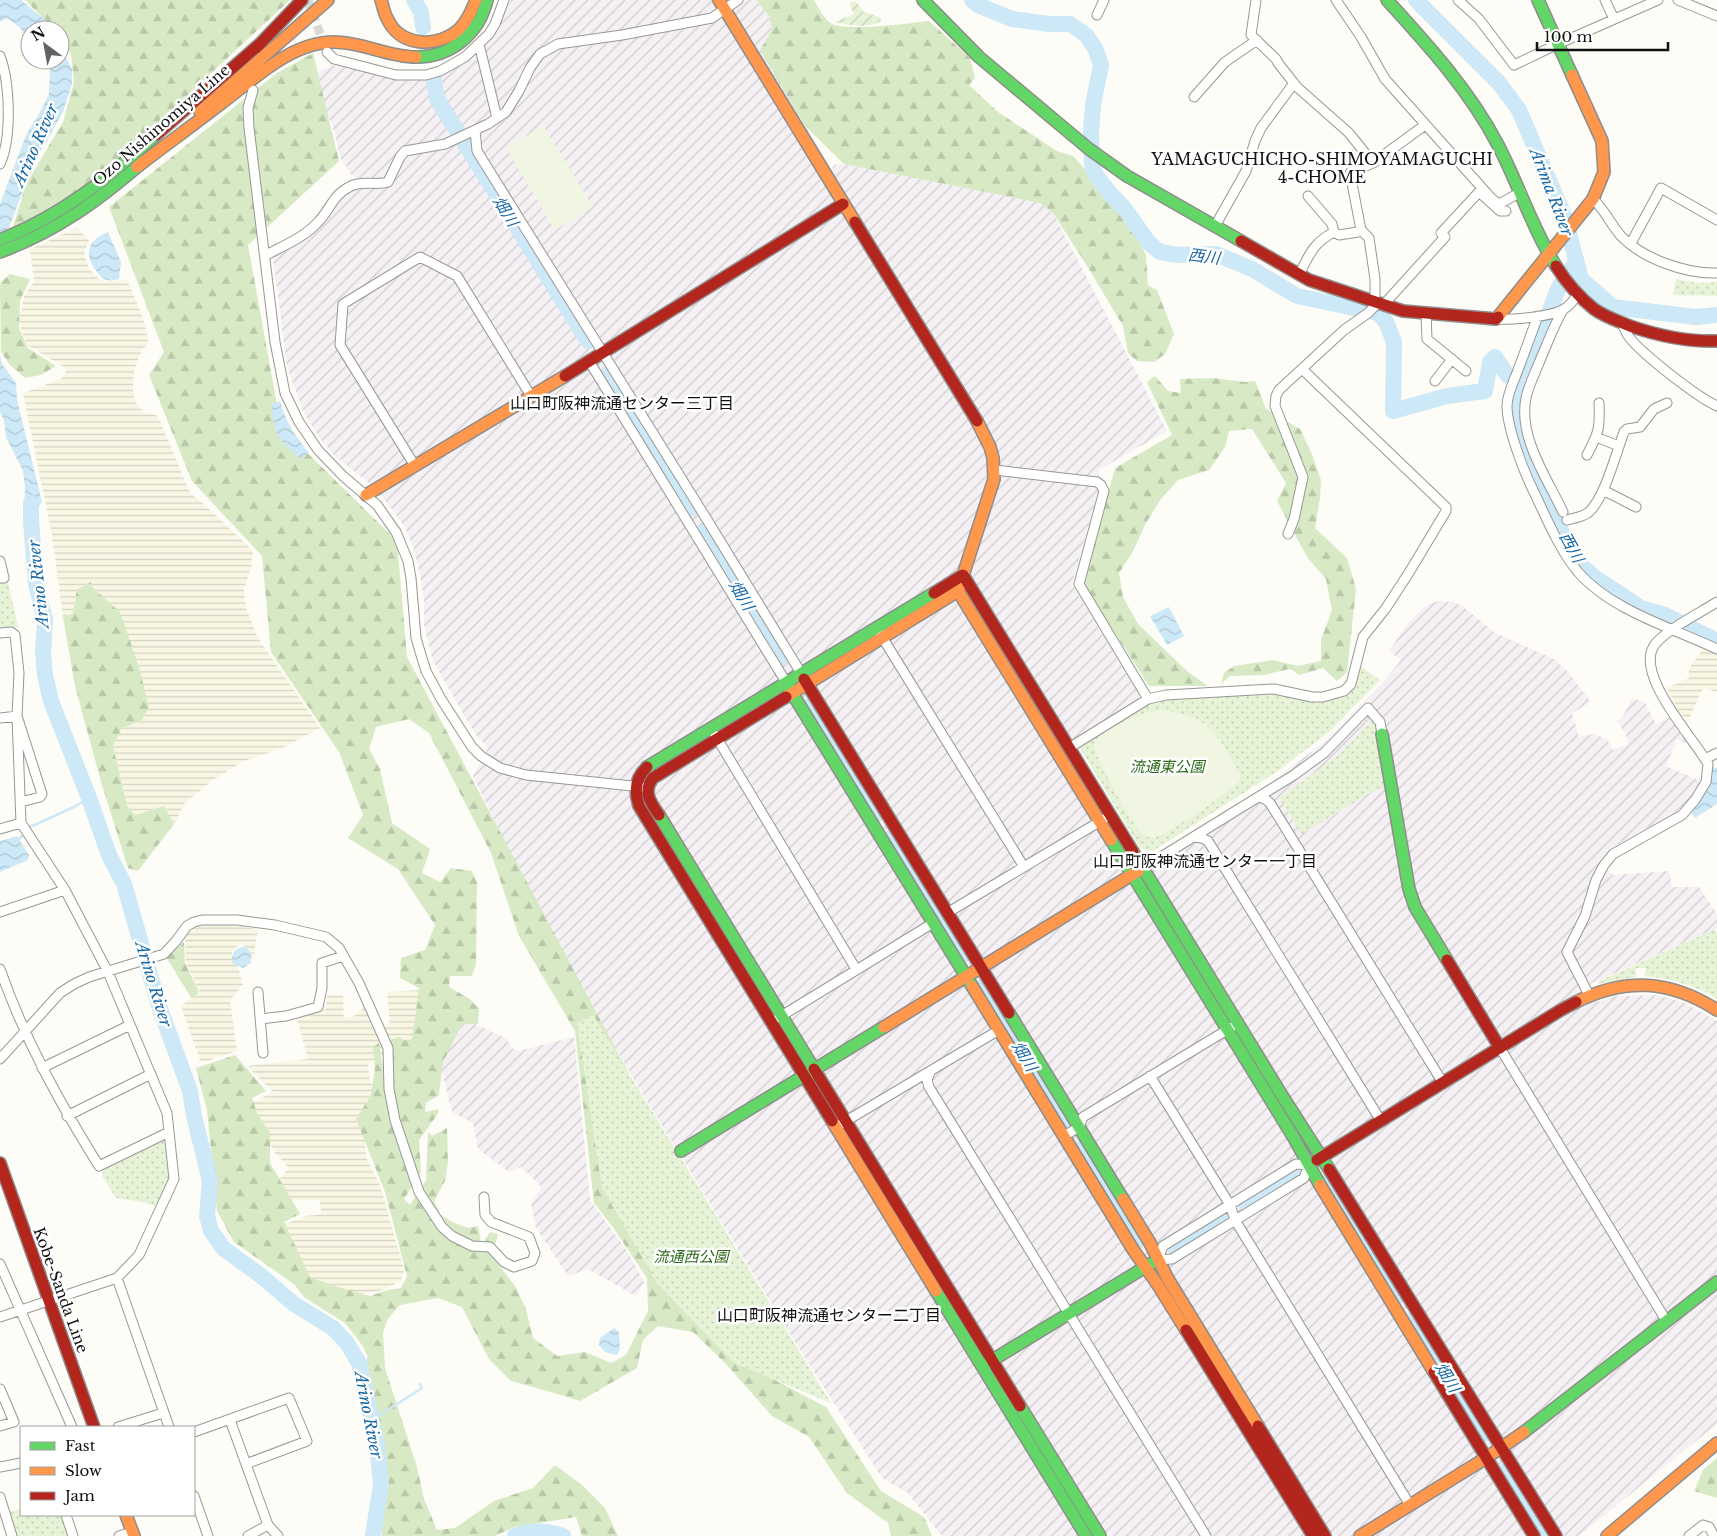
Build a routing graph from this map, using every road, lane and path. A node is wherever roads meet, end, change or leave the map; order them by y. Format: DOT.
graph roads {
  1 [pos="302,0"];
  2 [pos="311,0"];
  3 [pos="328,0"];
  4 [pos="381,0"];
  5 [pos="476,0"];
  6 [pos="488,0"];
  7 [pos="504,0"];
  8 [pos="738,0"];
  9 [pos="923,0"];
  10 [pos="1104,0"];
  11 [pos="1256,0"];
  12 [pos="1336,0"];
  13 [pos="1387,0"];
  14 [pos="1458,0"];
  15 [pos="1538,0"];
  16 [pos="1605,0"];
  17 [pos="1658,0"];
  18 [pos="1678,0"];
  19 [pos="721,5"];
  20 [pos="1097,15"];
  21 [pos="1717,16"];
  22 [pos="1614,19"];
  23 [pos="1257,40"];
  24 [pos="479,44"];
  25 [pos="1558,44"];
  26 [pos="256,48"];
  27 [pos="328,52"];
  28 [pos="0,56"];
  29 [pos="272,66"];
  30 [pos="1294,83"];
  31 [pos="252,90"];
  32 [pos="1194,97"];
  33 [pos="497,118"];
  34 [pos="1425,125"];
  35 [pos="475,130"];
  36 [pos="1373,163"];
  37 [pos="0,164"];
  38 [pos="137,167"];
  39 [pos="1521,192"];
  40 [pos="1308,196"];
  41 [pos="1593,199"];
  42 [pos="843,204"];
  43 [pos="1506,211"];
  44 [pos="1717,220"];
  45 [pos="1215,226"];
  46 [pos="1361,230"];
  47 [pos="1334,232"];
  48 [pos="0,240"];
  49 [pos="1631,243"];
  50 [pos="1551,249"];
  51 [pos="0,252"];
  52 [pos="266,255"];
  53 [pos="1717,273"];
  54 [pos="1299,275"];
  55 [pos="1574,290"];
  56 [pos="1379,302"];
  57 [pos="1561,310"];
  58 [pos="1426,314"];
  59 [pos="1539,316"];
  60 [pos="1496,319"];
  61 [pos="1622,323"];
  62 [pos="1717,341"];
  63 [pos="603,353"];
  64 [pos="1452,360"];
  65 [pos="589,361"];
  66 [pos="1302,369"];
  67 [pos="1466,371"];
  68 [pos="1435,381"];
  69 [pos="531,396"];
  70 [pos="1599,403"];
  71 [pos="1667,403"];
  72 [pos="1717,406"];
  73 [pos="1596,437"];
  74 [pos="1619,446"];
  75 [pos="1586,455"];
  76 [pos="415,466"];
  77 [pos="994,470"];
  78 [pos="1603,490"];
  79 [pos="366,495"];
  80 [pos="1636,507"];
  81 [pos="706,518"];
  82 [pos="1565,518"];
  83 [pos="1548,519"];
  84 [pos="691,527"];
  85 [pos="1288,534"];
  86 [pos="0,561"];
  87 [pos="963,574"];
  88 [pos="4,578"];
  89 [pos="958,591"];
  90 [pos="1717,602"];
  91 [pos="1675,628"];
  92 [pos="0,633"];
  93 [pos="879,633"];
  94 [pos="1717,648"];
  95 [pos="801,673"];
  96 [pos="786,682"];
  97 [pos="808,684"];
  98 [pos="792,693"];
  99 [pos="1148,700"];
  100 [pos="17,716"];
  101 [pos="0,718"];
  102 [pos="711,728"];
  103 [pos="1382,734"];
  104 [pos="717,739"];
  105 [pos="1069,748"];
  106 [pos="1717,753"];
  107 [pos="29,754"];
  108 [pos="18,757"];
  109 [pos="1705,759"];
  110 [pos="635,787"];
  111 [pos="647,788"];
  112 [pos="1258,797"];
  113 [pos="21,802"];
  114 [pos="1105,819"];
  115 [pos="890,820"];
  116 [pos="21,823"];
  117 [pos="0,829"];
  118 [pos="875,829"];
  119 [pos="1194,837"];
  120 [pos="1024,868"];
  121 [pos="1143,868"];
  122 [pos="1133,874"];
  123 [pos="65,890"];
  124 [pos="0,912"];
  125 [pos="947,913"];
  126 [pos="933,923"];
  127 [pos="343,956"];
  128 [pos="981,967"];
  129 [pos="0,969"];
  130 [pos="856,969"];
  131 [pos="108,972"];
  132 [pos="966,976"];
  133 [pos="258,992"];
  134 [pos="1589,996"];
  135 [pos="1717,1010"];
  136 [pos="260,1019"];
  137 [pos="776,1019"];
  138 [pos="130,1025"];
  139 [pos="1232,1026"];
  140 [pos="999,1030"];
  141 [pos="24,1032"];
  142 [pos="1500,1048"];
  143 [pos="262,1053"];
  144 [pos="0,1059"];
  145 [pos="42,1068"];
  146 [pos="930,1072"];
  147 [pos="810,1073"];
  148 [pos="150,1074"];
  149 [pos="1150,1076"];
  150 [pos="1443,1083"];
  151 [pos="67,1116"];
  152 [pos="1381,1121"];
  153 [pos="841,1124"];
  154 [pos="1079,1128"];
  155 [pos="169,1132"];
  156 [pos="1064,1136"];
  157 [pos="681,1151"];
  158 [pos="1321,1158"];
  159 [pos="0,1163"];
  160 [pos="1308,1165"];
  161 [pos="484,1197"];
  162 [pos="1230,1205"];
  163 [pos="1236,1220"];
  164 [pos="1158,1260"];
  165 [pos="0,1264"];
  166 [pos="1145,1267"];
  167 [pos="116,1278"];
  168 [pos="1717,1282"];
  169 [pos="49,1300"];
  170 [pos="1412,1303"];
  171 [pos="20,1310"];
  172 [pos="1397,1312"];
  173 [pos="1068,1313"];
  174 [pos="0,1317"];
  175 [pos="1667,1322"];
  176 [pos="1213,1362"];
  177 [pos="988,1363"];
  178 [pos="0,1389"];
  179 [pos="163,1413"];
  180 [pos="230,1420"];
  181 [pos="0,1426"];
  182 [pos="72,1426"];
  183 [pos="94,1426"];
  184 [pos="121,1426"];
  185 [pos="169,1426"];
  186 [pos="195,1432"];
  187 [pos="1717,1443"];
  188 [pos="1501,1448"];
  189 [pos="1269,1454"];
  190 [pos="1486,1458"];
  191 [pos="20,1462"];
  192 [pos="246,1464"];
  193 [pos="0,1467"];
  194 [pos="0,1497"];
  195 [pos="195,1499"];
  196 [pos="1410,1505"];
  197 [pos="66,1516"];
  198 [pos="126,1516"];
  199 [pos="268,1525"];
  200 [pos="133,1534"];
  201 [pos="12,1536"];
  202 [pos="73,1536"];
  203 [pos="119,1536"];
  204 [pos="208,1536"];
  205 [pos="248,1536"];
  206 [pos="278,1536"];
  207 [pos="1086,1536"];
  208 [pos="1100,1536"];
  209 [pos="1206,1536"];
  210 [pos="1313,1536"];
  211 [pos="1325,1536"];
  212 [pos="1360,1536"];
  213 [pos="1534,1536"];
  214 [pos="1556,1536"];
  215 [pos="1607,1536"];
  216 [pos="1689,1536"];
  217 [pos="1714,1536"];
  1 -- 26 [label="main road"];
  2 -- 26 [label="main road, Ozo Nishinomiya Line"];
  3 -- 38 [label="main road, Ozo Nishinomiya Line"];
  4 -- 5 [label="main road"];
  6 -- 29 [label="main road"];
  7 -- 24 [label="street"];
  8 -- 19 [label="street"];
  9 -- 45 [label="main road"];
  10 -- 20 [label="street"];
  11 -- 23 [label="street"];
  12 -- 34 [label="street"];
  13 -- 39 [label="main road"];
  14 -- 25 [label="street"];
  15 -- 25 [label="main road"];
  16 -- 22 [label="street"];
  17 -- 22 [label="street"];
  18 -- 21 [label="street"];
  19 -- 33 [label="street"];
  19 -- 42 [label="main road"];
  22 -- 25 [label="street"];
  23 -- 30 [label="street"];
  23 -- 32 [label="street"];
  24 -- 27 [label="street"];
  24 -- 33 [label="street"];
  25 -- 41 [label="main road"];
  26 -- 48 [label="main road, Ozo Nishinomiya Line"];
  28 -- 37 [label="street"];
  29 -- 31 [label="main road"];
  29 -- 38 [label="main road"];
  30 -- 36 [label="street"];
  30 -- 45 [label="street"];
  31 -- 52 [label="street"];
  33 -- 35 [label="street"];
  34 -- 36 [label="street"];
  34 -- 39 [label="street"];
  35 -- 52 [label="street"];
  35 -- 63 [label="street"];
  36 -- 46 [label="street"];
  38 -- 51 [label="main road, Ozo Nishinomiya Line"];
  39 -- 50 [label="main road"];
  40 -- 47 [label="street"];
  41 -- 49 [label="street"];
  41 -- 50 [label="main road"];
  42 -- 63 [label="main road"];
  42 -- 77 [label="main road"];
  43 -- 56 [label="street"];
  44 -- 49 [label="street"];
  45 -- 54 [label="main road"];
  46 -- 47 [label="street"];
  46 -- 56 [label="street"];
  47 -- 54 [label="street"];
  49 -- 53 [label="street"];
  50 -- 55 [label="main road"];
  50 -- 60 [label="main road"];
  52 -- 79 [label="street"];
  54 -- 56 [label="main road"];
  55 -- 57 [label="street"];
  55 -- 61 [label="main road"];
  56 -- 58 [label="main road"];
  56 -- 66 [label="street"];
  57 -- 59 [label="street"];
  57 -- 82 [label="street"];
  58 -- 60 [label="main road"];
  58 -- 64 [label="street"];
  59 -- 60 [label="street"];
  59 -- 83 [label="street"];
  61 -- 62 [label="main road"];
  61 -- 72 [label="street"];
  63 -- 65 [label="main road"];
  63 -- 81 [label="street"];
  64 -- 67 [label="street"];
  64 -- 68 [label="street"];
  65 -- 69 [label="main road"];
  65 -- 84 [label="street"];
  66 -- 85 [label="street"];
  66 -- 99 [label="street"];
  69 -- 76 [label="main road"];
  69 -- 76 [label="street"];
  70 -- 73 [label="street"];
  71 -- 74 [label="street"];
  73 -- 74 [label="street"];
  73 -- 75 [label="street"];
  74 -- 78 [label="street"];
  76 -- 79 [label="main road"];
  77 -- 87 [label="main road"];
  77 -- 99 [label="street"];
  78 -- 80 [label="street"];
  78 -- 82 [label="street"];
  79 -- 110 [label="street"];
  81 -- 84 [label="street"];
  81 -- 95 [label="street"];
  82 -- 83 [label="street"];
  83 -- 91 [label="street"];
  84 -- 96 [label="street"];
  86 -- 88 [label="street"];
  87 -- 89 [label="main road"];
  87 -- 93 [label="main road"];
  87 -- 105 [label="main road"];
  89 -- 93 [label="main road"];
  89 -- 114 [label="main road"];
  90 -- 91 [label="street"];
  91 -- 94 [label="street"];
  91 -- 109 [label="street"];
  92 -- 100 [label="street"];
  93 -- 95 [label="main road"];
  93 -- 97 [label="main road"];
  93 -- 120 [label="street"];
  95 -- 96 [label="main road"];
  95 -- 97 [label="main road"];
  96 -- 98 [label="main road"];
  96 -- 102 [label="main road"];
  97 -- 98 [label="main road"];
  97 -- 115 [label="main road"];
  98 -- 104 [label="main road"];
  98 -- 118 [label="main road"];
  99 -- 105 [label="street"];
  100 -- 101 [label="street"];
  100 -- 107 [label="street"];
  100 -- 108 [label="street"];
  102 -- 104 [label="street"];
  102 -- 110 [label="main road"];
  103 -- 112 [label="street"];
  103 -- 142 [label="main road"];
  104 -- 111 [label="main road"];
  104 -- 130 [label="street"];
  105 -- 114 [label="main road"];
  106 -- 109 [label="street"];
  107 -- 108 [label="street"];
  107 -- 113 [label="street"];
  108 -- 113 [label="street"];
  109 -- 134 [label="street"];
  110 -- 111 [label="street"];
  110 -- 137 [label="main road"];
  111 -- 137 [label="main road"];
  112 -- 119 [label="street"];
  112 -- 150 [label="street"];
  113 -- 116 [label="street"];
  114 -- 120 [label="street"];
  114 -- 121 [label="main road"];
  114 -- 122 [label="main road"];
  115 -- 118 [label="street"];
  115 -- 125 [label="main road"];
  116 -- 117 [label="street"];
  116 -- 123 [label="street"];
  118 -- 126 [label="main road"];
  119 -- 121 [label="street"];
  119 -- 152 [label="street"];
  120 -- 125 [label="street"];
  121 -- 122 [label="main road"];
  121 -- 139 [label="main road"];
  122 -- 128 [label="main road"];
  122 -- 139 [label="main road"];
  123 -- 124 [label="street"];
  123 -- 131 [label="street"];
  125 -- 128 [label="main road"];
  126 -- 130 [label="street"];
  126 -- 132 [label="main road"];
  127 -- 131 [label="street"];
  127 -- 136 [label="street"];
  127 -- 161 [label="street"];
  128 -- 132 [label="main road"];
  128 -- 154 [label="main road"];
  129 -- 141 [label="street"];
  130 -- 137 [label="street"];
  131 -- 138 [label="street"];
  131 -- 141 [label="street"];
  132 -- 140 [label="main road"];
  132 -- 147 [label="main road"];
  133 -- 136 [label="street"];
  134 -- 135 [label="main road"];
  134 -- 142 [label="main road"];
  136 -- 143 [label="street"];
  137 -- 147 [label="main road"];
  138 -- 145 [label="street"];
  138 -- 148 [label="street"];
  139 -- 149 [label="street"];
  139 -- 158 [label="main road"];
  139 -- 160 [label="main road"];
  140 -- 146 [label="street"];
  140 -- 156 [label="main road"];
  141 -- 144 [label="street"];
  141 -- 145 [label="street"];
  142 -- 150 [label="main road"];
  142 -- 175 [label="street"];
  145 -- 151 [label="street"];
  146 -- 153 [label="street"];
  146 -- 173 [label="street"];
  147 -- 153 [label="main road"];
  147 -- 157 [label="main road"];
  148 -- 151 [label="street"];
  148 -- 155 [label="street"];
  149 -- 154 [label="street"];
  149 -- 162 [label="street"];
  150 -- 152 [label="main road"];
  151 -- 155 [label="street"];
  152 -- 158 [label="main road"];
  153 -- 177 [label="main road"];
  154 -- 156 [label="street"];
  154 -- 164 [label="main road"];
  155 -- 167 [label="street"];
  156 -- 166 [label="main road"];
  158 -- 160 [label="main road"];
  158 -- 170 [label="main road"];
  159 -- 169 [label="main road, Kobe-Sanda Line"];
  160 -- 162 [label="street"];
  160 -- 163 [label="street"];
  160 -- 172 [label="main road"];
  162 -- 163 [label="street"];
  162 -- 164 [label="street"];
  163 -- 164 [label="street"];
  163 -- 196 [label="street"];
  164 -- 166 [label="main road"];
  164 -- 176 [label="main road"];
  165 -- 171 [label="street"];
  166 -- 173 [label="main road"];
  166 -- 176 [label="main road"];
  167 -- 169 [label="street"];
  167 -- 179 [label="street"];
  168 -- 175 [label="main road"];
  169 -- 171 [label="street"];
  169 -- 183 [label="main road, Kobe-Sanda Line"];
  170 -- 172 [label="street"];
  170 -- 188 [label="main road"];
  171 -- 174 [label="street"];
  171 -- 182 [label="street"];
  172 -- 190 [label="main road"];
  173 -- 177 [label="main road"];
  173 -- 209 [label="street"];
  175 -- 188 [label="main road"];
  176 -- 189 [label="main road"];
  177 -- 207 [label="main road"];
  177 -- 208 [label="main road"];
  178 -- 181 [label="street"];
  179 -- 184 [label="street"];
  179 -- 185 [label="street"];
  180 -- 186 [label="street"];
  180 -- 192 [label="street"];
  180 -- 192 [label="street"];
  187 -- 215 [label="main road"];
  188 -- 190 [label="main road"];
  188 -- 214 [label="main road"];
  189 -- 210 [label="main road"];
  189 -- 211 [label="main road"];
  190 -- 196 [label="main road"];
  190 -- 213 [label="main road"];
  191 -- 193 [label="street"];
  192 -- 199 [label="street"];
  194 -- 201 [label="street"];
  195 -- 204 [label="street"];
  196 -- 212 [label="main road"];
  197 -- 202 [label="street"];
  198 -- 200 [label="main road"];
  199 -- 205 [label="street"];
  199 -- 206 [label="street"];
  200 -- 203 [label="street"];
  216 -- 217 [label="street"];
}
